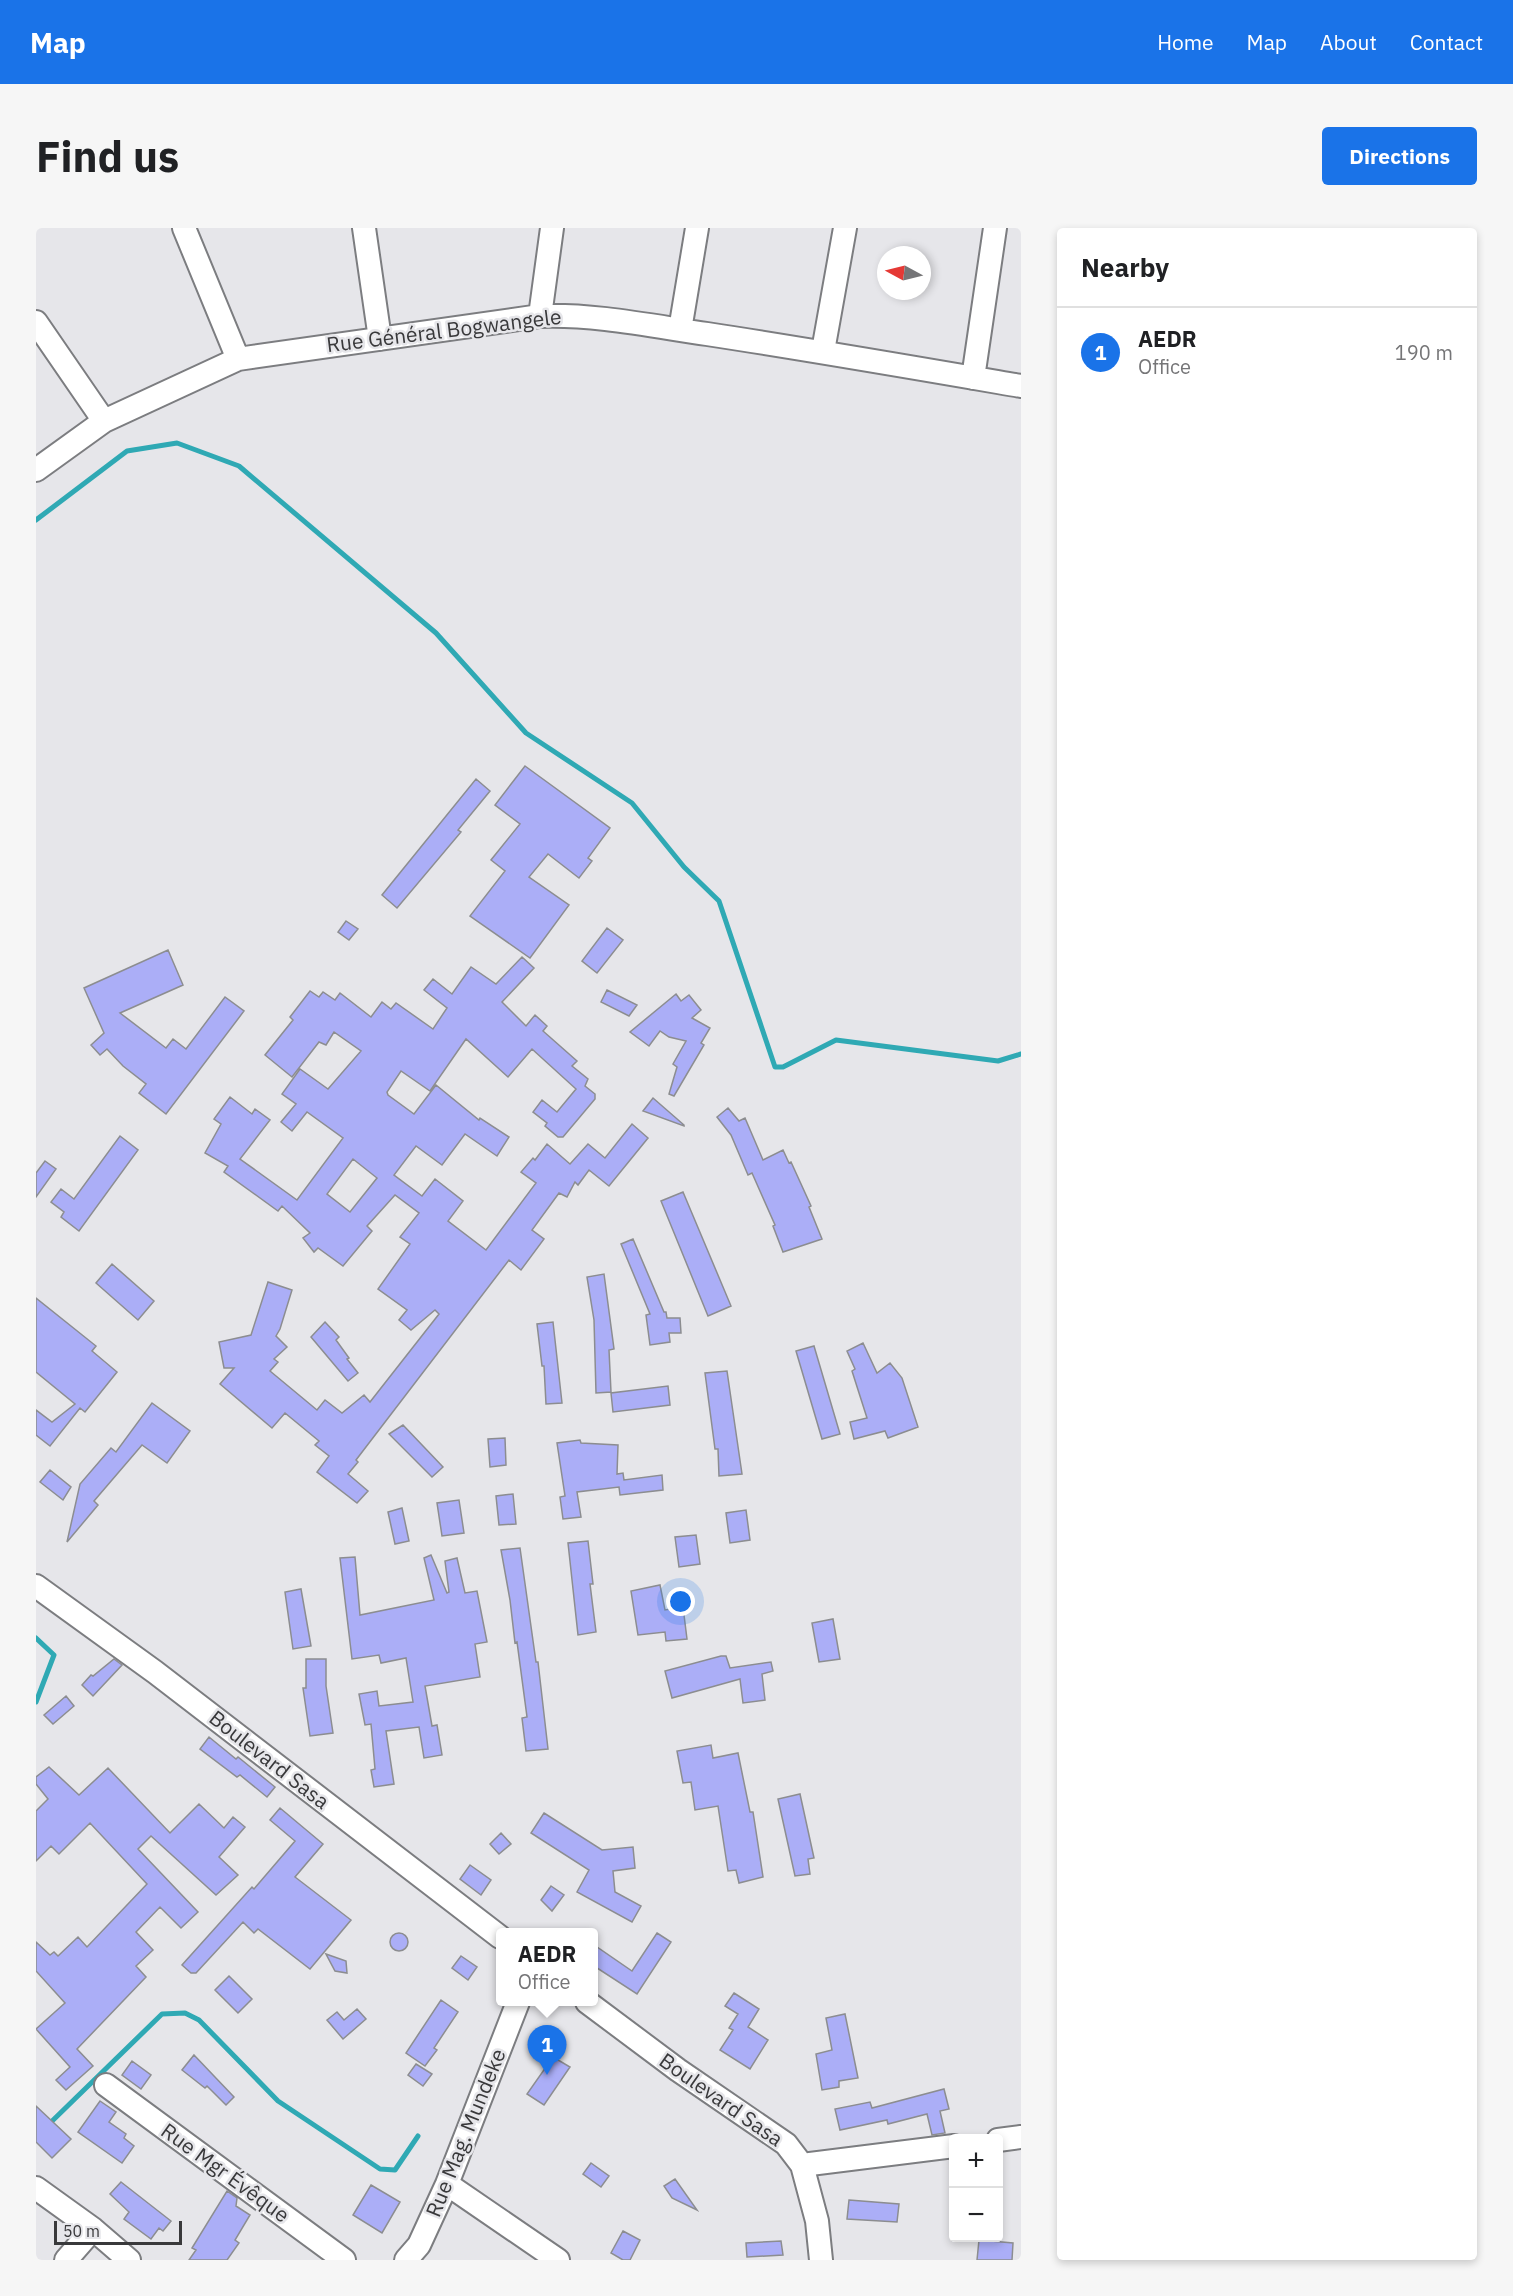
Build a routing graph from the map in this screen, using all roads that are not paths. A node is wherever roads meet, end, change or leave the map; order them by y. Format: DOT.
graph roads {
  1 [pos="184,228"];
  2 [pos="364,228"];
  3 [pos="552,228"];
  4 [pos="696,228"];
  5 [pos="845,228"];
  6 [pos="995,228"];
  7 [pos="540,316"];
  8 [pos="36,322"];
  9 [pos="680,330"];
  10 [pos="380,339"];
  11 [pos="824,351"];
  12 [pos="238,359"];
  13 [pos="973,378"];
  14 [pos="1021,386"];
  15 [pos="104,422"];
  16 [pos="36,470"];
  17 [pos="36,1586"];
  18 [pos="496,1933"];
  19 [pos="516,2006"];
  20 [pos="594,2006"];
  21 [pos="106,2085"];
  22 [pos="1021,2137"];
  23 [pos="1003,2139"];
  24 [pos="949,2147"];
  25 [pos="802,2165"];
  26 [pos="447,2184"];
  27 [pos="36,2188"];
  28 [pos="93,2229"];
  29 [pos="66,2260"];
  30 [pos="129,2260"];
  31 [pos="344,2260"];
  32 [pos="406,2260"];
  33 [pos="558,2260"];
  34 [pos="820,2260"];
  1 -- 12 [label="street"];
  2 -- 10 [label="street"];
  3 -- 7 [label="street"];
  4 -- 9 [label="street"];
  5 -- 11 [label="street"];
  6 -- 13 [label="street"];
  7 -- 9 [label="street, Rue Général Bogwangele"];
  7 -- 10 [label="street, Rue Général Bogwangele"];
  8 -- 15 [label="street"];
  9 -- 11 [label="street, Rue Général Bogwangele"];
  10 -- 12 [label="street, Rue Général Bogwangele"];
  11 -- 13 [label="street, Rue Général Bogwangele"];
  12 -- 15 [label="street, Rue Général Bogwangele"];
  13 -- 14 [label="street, Rue Général Bogwangele"];
  15 -- 16 [label="street, Rue Général Bogwangele"];
  17 -- 18 [label="street, Boulevard Sasa"];
  19 -- 26 [label="street, Rue Mag. Mundeke"];
  20 -- 25 [label="street, Boulevard Sasa"];
  21 -- 31 [label="street, Rue Mgr Évêque"];
  22 -- 23 [label="street"];
  24 -- 25 [label="street"];
  25 -- 34 [label="street, Boulevard Sasa"];
  26 -- 32 [label="street, Rue Mag. Mundeke"];
  26 -- 33 [label="street"];
  27 -- 28 [label="street"];
  28 -- 29 [label="street"];
  28 -- 30 [label="street"];
}
